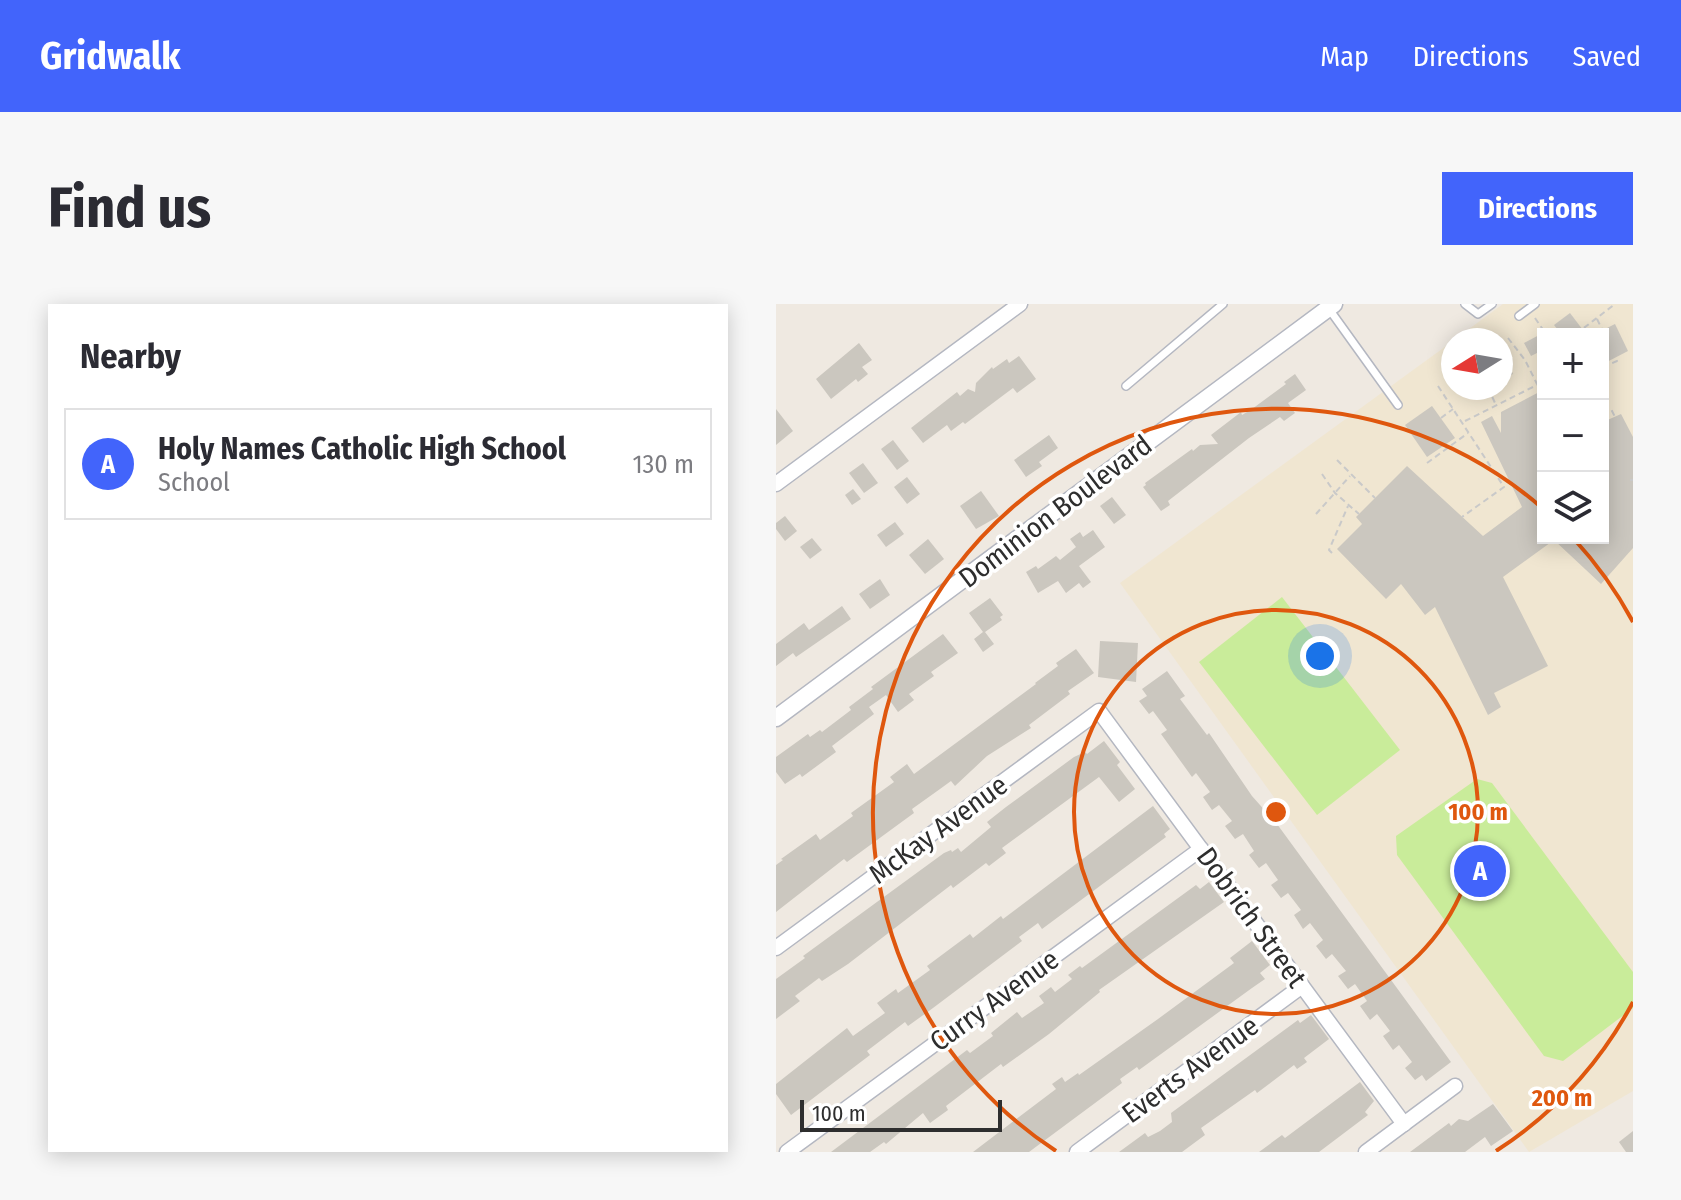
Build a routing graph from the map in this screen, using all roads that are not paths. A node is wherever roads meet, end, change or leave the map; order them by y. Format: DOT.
graph roads {
  1 [pos="1020,304"];
  2 [pos="1223,304"];
  3 [pos="1465,304"];
  4 [pos="1492,304"];
  5 [pos="1535,304"];
  6 [pos="1331,306"];
  7 [pos="1519,316"];
  8 [pos="1126,386"];
  9 [pos="1398,405"];
  10 [pos="776,484"];
  11 [pos="1099,711"];
  12 [pos="776,718"];
  13 [pos="1201,849"];
  14 [pos="776,948"];
  15 [pos="1302,986"];
  16 [pos="1455,1086"];
  17 [pos="1404,1124"];
  18 [pos="776,1143"];
  19 [pos="785,1152"];
  20 [pos="1077,1152"];
  21 [pos="1366,1152"];
  1 -- 10 [label="street"];
  2 -- 8 [label="lane"];
  3 -- 4 [label="lane"];
  5 -- 7 [label="lane"];
  6 -- 9 [label="lane"];
  6 -- 12 [label="street, Dominion Boulevard"];
  11 -- 13 [label="street, Dobrich Street"];
  11 -- 14 [label="street, McKay Avenue"];
  13 -- 15 [label="street, Dobrich Street"];
  13 -- 19 [label="street, Curry Avenue"];
  15 -- 17 [label="street, Dobrich Street"];
  15 -- 20 [label="street, Everts Avenue"];
  16 -- 17 [label="street"];
  17 -- 21 [label="street"];
  18 -- 19 [label="street"];
}
